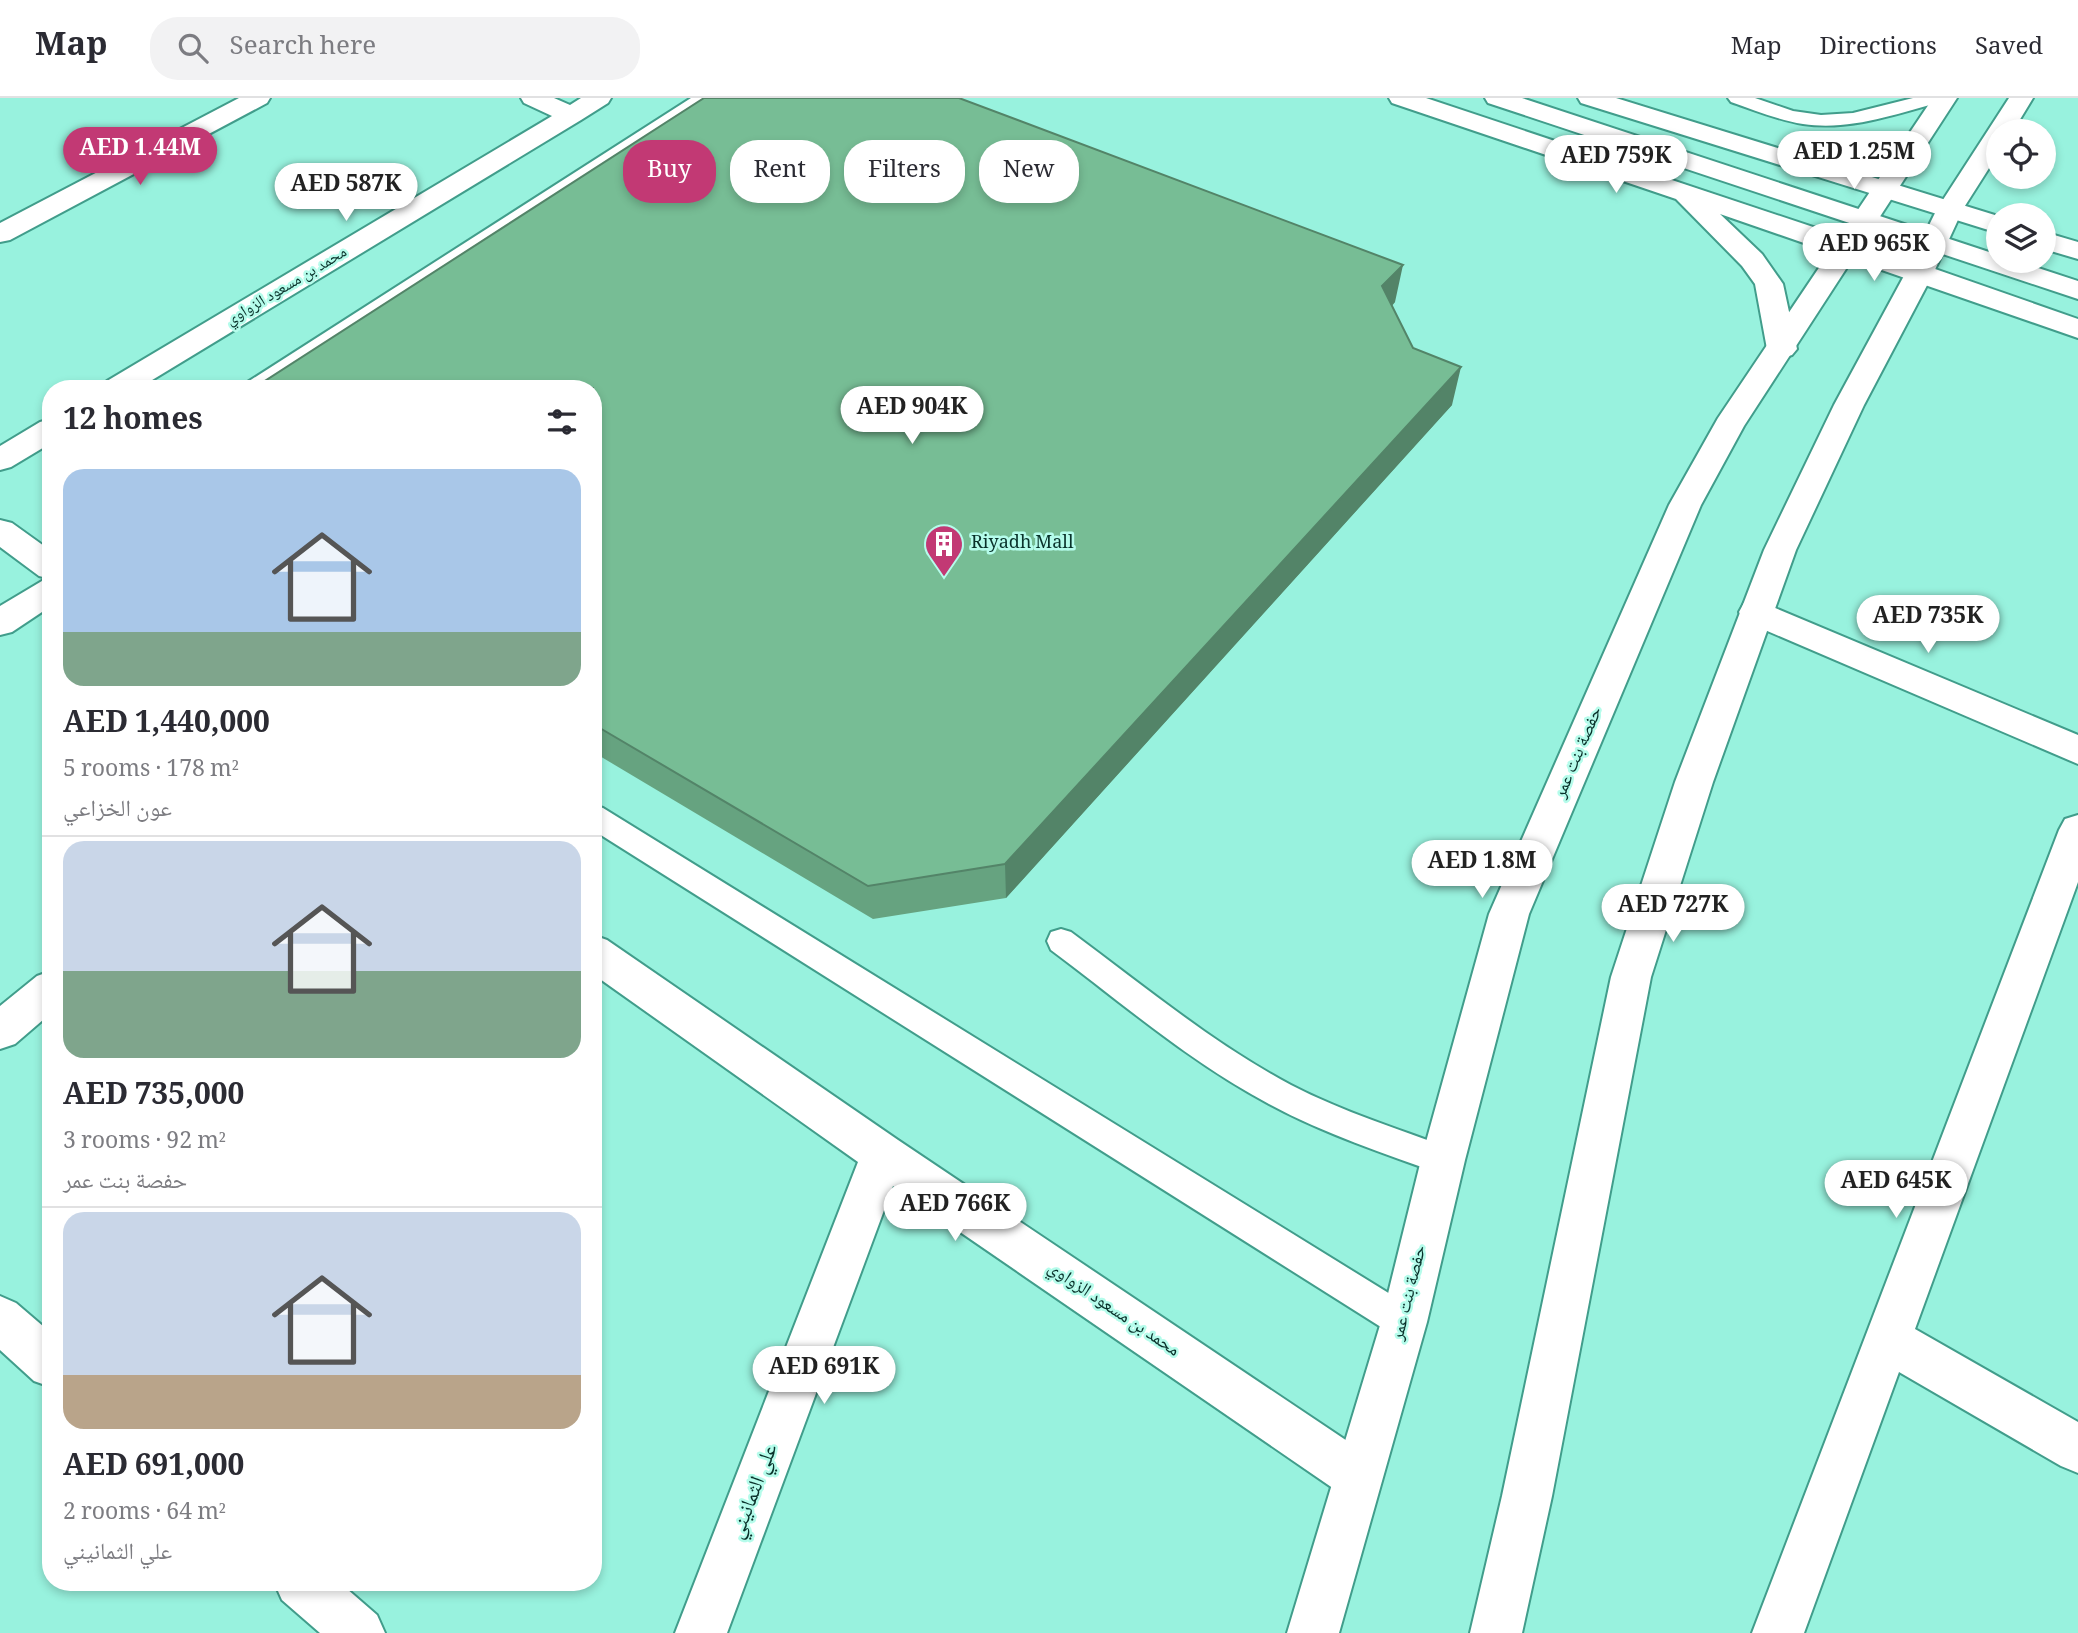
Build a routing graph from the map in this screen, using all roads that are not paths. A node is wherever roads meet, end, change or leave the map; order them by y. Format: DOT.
graph roads {
  1 [pos="258,98"];
  2 [pos="533,98"];
  3 [pos="599,98"];
  4 [pos="704,98"];
  5 [pos="1401,98"];
  6 [pos="1497,98"];
  7 [pos="1590,98"];
  8 [pos="1737,98"];
  9 [pos="1934,98"];
  10 [pos="1945,98"];
  11 [pos="2021,98"];
  12 [pos="572,115"];
  13 [pos="2007,119"];
  14 [pos="1986,152"];
  15 [pos="1884,189"];
  16 [pos="1683,192"];
  17 [pos="1950,209"];
  18 [pos="1986,221"];
  19 [pos="1854,233"];
  20 [pos="0,234"];
  21 [pos="2056,244"];
  22 [pos="2078,251"];
  23 [pos="1926,258"];
  24 [pos="2078,290"];
  25 [pos="2078,329"];
  26 [pos="1782,349"];
  27 [pos="131,380"];
  28 [pos="266,380"];
  29 [pos="42,434"];
  30 [pos="0,460"];
  31 [pos="0,531"];
  32 [pos="42,561"];
  33 [pos="42,595"];
  34 [pos="1756,612"];
  35 [pos="0,623"];
  36 [pos="2078,750"];
  37 [pos="602,822"];
  38 [pos="2078,830"];
  39 [pos="1061,942"];
  40 [pos="602,958"];
  41 [pos="42,996"];
  42 [pos="0,1031"];
  43 [pos="883,1154"];
  44 [pos="1443,1160"];
  45 [pos="0,1319"];
  46 [pos="1404,1322"];
  47 [pos="1887,1339"];
  48 [pos="42,1356"];
  49 [pos="2078,1449"];
  50 [pos="1357,1476"];
  51 [pos="310,1591"];
  52 [pos="359,1633"];
  53 [pos="701,1633"];
  54 [pos="1313,1633"];
  55 [pos="1496,1633"];
  56 [pos="1778,1633"];
  1 -- 20 [label="street"];
  2 -- 12 [label="street"];
  3 -- 12 [label="street, محمد بن مسعود الزواوي"];
  4 -- 28 [label="lane"];
  5 -- 16 [label="street"];
  6 -- 19 [label="street"];
  7 -- 15 [label="street"];
  8 -- 9 [label="lane"];
  10 -- 15 [label="street, حفصة بنت عمر"];
  11 -- 13 [label="street"];
  12 -- 27 [label="street, محمد بن مسعود الزواوي"];
  14 -- 17 [label="street"];
  15 -- 17 [label="street"];
  15 -- 19 [label="street, حفصة بنت عمر"];
  16 -- 19 [label="street"];
  16 -- 26 [label="street"];
  17 -- 18 [label="street"];
  17 -- 23 [label="street"];
  19 -- 23 [label="street"];
  19 -- 26 [label="street, حفصة بنت عمر"];
  21 -- 22 [label="street"];
  23 -- 24 [label="street"];
  23 -- 25 [label="street"];
  23 -- 34 [label="street"];
  26 -- 44 [label="street, حفصة بنت عمر"];
  29 -- 30 [label="street"];
  31 -- 32 [label="street"];
  33 -- 35 [label="street"];
  34 -- 36 [label="street"];
  34 -- 55 [label="street"];
  37 -- 46 [label="lane"];
  38 -- 47 [label="street"];
  39 -- 44 [label="lane"];
  40 -- 43 [label="street, محمد بن مسعود الزواوي"];
  41 -- 42 [label="street"];
  43 -- 50 [label="street, محمد بن مسعود الزواوي"];
  43 -- 53 [label="street, علي الثمانيني"];
  44 -- 46 [label="street, حفصة بنت عمر"];
  45 -- 48 [label="street"];
  46 -- 50 [label="street, حفصة بنت عمر"];
  47 -- 49 [label="street"];
  47 -- 56 [label="street"];
  50 -- 54 [label="street, حفصة بنت عمر"];
  51 -- 52 [label="street"];
}
